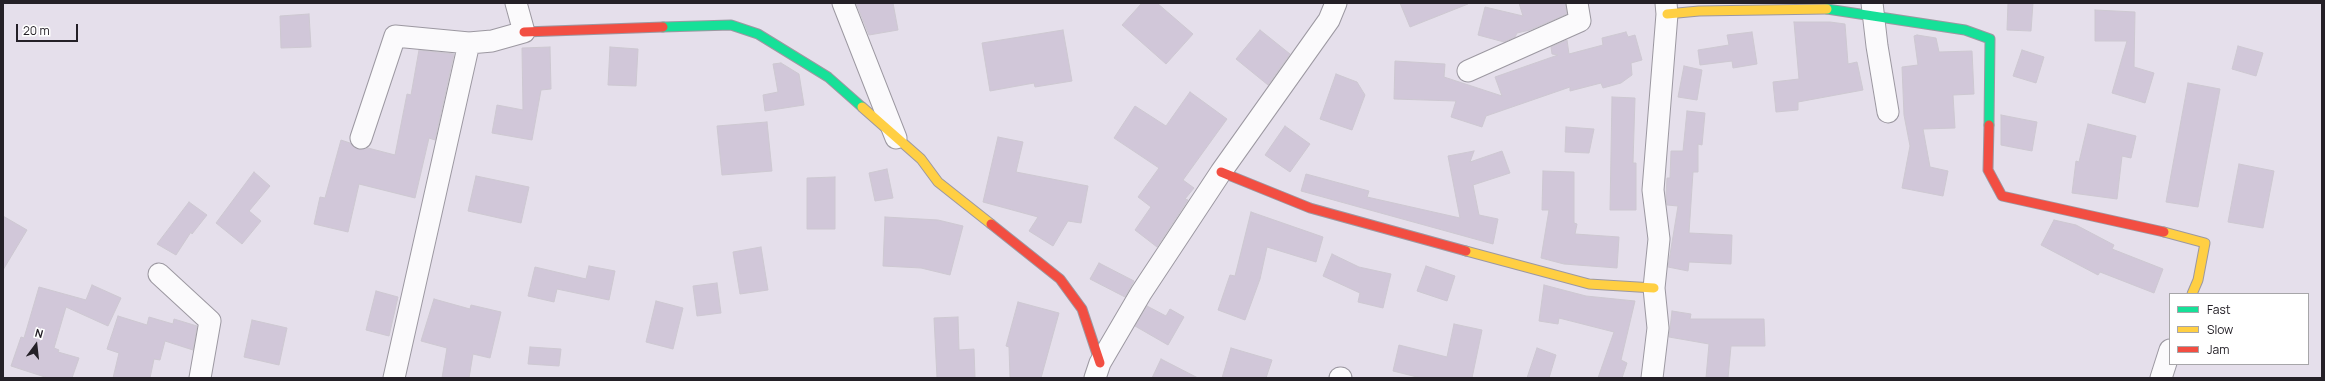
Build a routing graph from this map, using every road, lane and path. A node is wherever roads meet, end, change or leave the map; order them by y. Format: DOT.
graph roads {
  1 [pos="516,3"];
  2 [pos="843,3"];
  3 [pos="1336,3"];
  4 [pos="1577,3"];
  5 [pos="1666,8"];
  6 [pos="1873,9"];
  7 [pos="524,32"];
  8 [pos="469,43"];
  9 [pos="1468,71"];
  10 [pos="1888,112"];
  11 [pos="361,138"];
  12 [pos="896,138"];
  13 [pos="1221,172"];
  14 [pos="159,274"];
  15 [pos="1654,288"];
  16 [pos="2192,293"];
  17 [pos="2169,353"];
  18 [pos="1097,370"];
  19 [pos="200,378"];
  20 [pos="394,378"];
  21 [pos="1652,378"];
  22 [pos="2161,378"];
  1 -- 7 [label="street"];
  2 -- 12 [label="street"];
  3 -- 13 [label="street"];
  4 -- 9 [label="street"];
  5 -- 6 [label="street"];
  5 -- 15 [label="street"];
  6 -- 10 [label="street"];
  6 -- 16 [label="street"];
  7 -- 8 [label="street"];
  7 -- 12 [label="street"];
  8 -- 11 [label="street"];
  8 -- 20 [label="street"];
  12 -- 18 [label="street"];
  13 -- 15 [label="street"];
  13 -- 18 [label="street"];
  14 -- 19 [label="street"];
  15 -- 21 [label="street"];
  17 -- 22 [label="street"];
}
